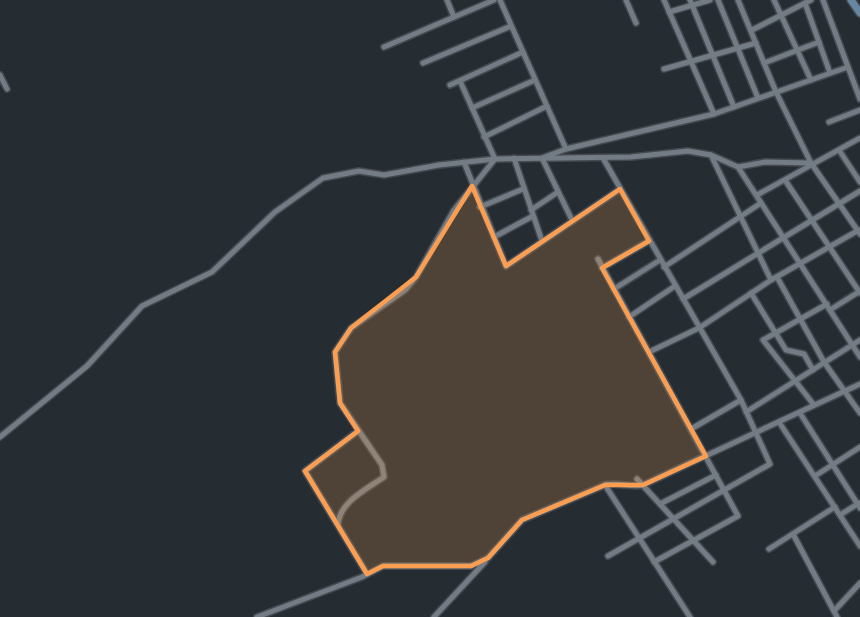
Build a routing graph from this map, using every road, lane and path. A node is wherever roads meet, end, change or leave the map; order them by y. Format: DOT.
graph roads {
  1 [pos="447,0"];
  2 [pos="494,0"];
  3 [pos="500,0"];
  4 [pos="626,0"];
  5 [pos="664,0"];
  6 [pos="710,0"];
  7 [pos="718,0"];
  8 [pos="738,0"];
  9 [pos="774,0"];
  10 [pos="811,0"];
  11 [pos="823,0"];
  12 [pos="851,0"];
  13 [pos="481,3"];
  14 [pos="691,3"];
  15 [pos="805,3"];
  16 [pos="669,12"];
  17 [pos="860,14"];
  18 [pos="781,16"];
  19 [pos="454,17"];
  20 [pos="636,23"];
  21 [pos="511,26"];
  22 [pos="752,30"];
  23 [pos="819,42"];
  24 [pos="756,43"];
  25 [pos="384,46"];
  26 [pos="737,48"];
  27 [pos="798,50"];
  28 [pos="523,52"];
  29 [pos="712,54"];
  30 [pos="690,60"];
  31 [pos="423,63"];
  32 [pos="764,63"];
  33 [pos="848,67"];
  34 [pos="664,69"];
  35 [pos="830,73"];
  36 [pos="860,74"];
  37 [pos="0,75"];
  38 [pos="852,77"];
  39 [pos="535,80"];
  40 [pos="811,80"];
  41 [pos="460,81"];
  42 [pos="450,85"];
  43 [pos="7,89"];
  44 [pos="776,92"];
  45 [pos="758,98"];
  46 [pos="860,99"];
  47 [pos="547,106"];
  48 [pos="734,107"];
  49 [pos="472,108"];
  50 [pos="860,110"];
  51 [pos="714,114"];
  52 [pos="829,122"];
  53 [pos="484,137"];
  54 [pos="860,138"];
  55 [pos="566,149"];
  56 [pos="839,150"];
  57 [pos="711,155"];
  58 [pos="514,158"];
  59 [pos="542,158"];
  60 [pos="603,158"];
  61 [pos="495,159"];
  62 [pos="464,162"];
  63 [pos="811,163"];
  64 [pos="738,167"];
  65 [pos="785,180"];
  66 [pos="860,182"];
  67 [pos="472,186"];
  68 [pos="523,189"];
  69 [pos="620,189"];
  70 [pos="860,191"];
  71 [pos="558,192"];
  72 [pos="757,195"];
  73 [pos="762,203"];
  74 [pos="840,203"];
  75 [pos="480,207"];
  76 [pos="532,213"];
  77 [pos="740,217"];
  78 [pos="572,220"];
  79 [pos="812,220"];
  80 [pos="859,231"];
  81 [pos="494,237"];
  82 [pos="784,237"];
  83 [pos="542,241"];
  84 [pos="649,241"];
  85 [pos="830,247"];
  86 [pos="758,253"];
  87 [pos="598,260"];
  88 [pos="660,260"];
  89 [pos="800,264"];
  90 [pos="664,267"];
  91 [pos="602,268"];
  92 [pos="777,277"];
  93 [pos="771,280"];
  94 [pos="675,286"];
  95 [pos="614,289"];
  96 [pos="860,292"];
  97 [pos="751,293"];
  98 [pos="683,299"];
  99 [pos="828,307"];
  100 [pos="629,317"];
  101 [pos="799,320"];
  102 [pos="699,327"];
  103 [pos="774,334"];
  104 [pos="860,340"];
  105 [pos="852,345"];
  106 [pos="786,350"];
  107 [pos="649,352"];
  108 [pos="860,357"];
  109 [pos="778,359"];
  110 [pos="824,362"];
  111 [pos="813,370"];
  112 [pos="795,381"];
  113 [pos="860,384"];
  114 [pos="845,392"];
  115 [pos="741,400"];
  116 [pos="814,405"];
  117 [pos="746,412"];
  118 [pos="800,412"];
  119 [pos="860,413"];
  120 [pos="779,422"];
  121 [pos="691,429"];
  122 [pos="358,430"];
  123 [pos="756,434"];
  124 [pos="0,437"];
  125 [pos="860,447"];
  126 [pos="706,456"];
  127 [pos="832,465"];
  128 [pos="716,475"];
  129 [pos="815,476"];
  130 [pos="637,479"];
  131 [pos="605,485"];
  132 [pos="643,485"];
  133 [pos="724,489"];
  134 [pos="660,504"];
  135 [pos="859,505"];
  136 [pos="835,507"];
  137 [pos="840,515"];
  138 [pos="674,519"];
  139 [pos="338,525"];
  140 [pos="793,534"];
  141 [pos="639,539"];
  142 [pos="694,540"];
  143 [pos="860,546"];
  144 [pos="769,549"];
  145 [pos="608,556"];
  146 [pos="488,558"];
  147 [pos="654,562"];
  148 [pos="713,562"];
  149 [pos="368,574"];
  150 [pos="860,583"];
  151 [pos="835,614"];
  152 [pos="257,617"];
  153 [pos="434,617"];
  154 [pos="690,617"];
  1 -- 19 [label="street"];
  2 -- 13 [label="street"];
  3 -- 21 [label="street"];
  4 -- 20 [label="street"];
  5 -- 16 [label="street"];
  6 -- 14 [label="street"];
  7 -- 26 [label="street"];
  8 -- 22 [label="street"];
  9 -- 18 [label="street"];
  10 -- 15 [label="street"];
  11 -- 33 [label="street"];
  12 -- 17 [label="street"];
  13 -- 19 [label="street"];
  14 -- 16 [label="street"];
  14 -- 29 [label="street"];
  15 -- 18 [label="street"];
  15 -- 23 [label="street"];
  16 -- 30 [label="street"];
  18 -- 22 [label="street"];
  18 -- 27 [label="street"];
  19 -- 25 [label="street"];
  21 -- 28 [label="street"];
  21 -- 31 [label="street"];
  22 -- 24 [label="street"];
  23 -- 27 [label="street"];
  23 -- 35 [label="street"];
  24 -- 26 [label="street"];
  24 -- 32 [label="street"];
  26 -- 29 [label="street"];
  26 -- 45 [label="street"];
  27 -- 32 [label="street"];
  27 -- 40 [label="street"];
  28 -- 39 [label="street"];
  28 -- 41 [label="street"];
  29 -- 30 [label="street"];
  29 -- 48 [label="street"];
  30 -- 34 [label="street"];
  30 -- 51 [label="street"];
  32 -- 44 [label="street"];
  33 -- 35 [label="street"];
  33 -- 38 [label="street"];
  35 -- 40 [label="street"];
  36 -- 38 [label="street"];
  37 -- 43 [label="street"];
  38 -- 46 [label="street"];
  39 -- 47 [label="street"];
  39 -- 49 [label="street"];
  40 -- 44 [label="street"];
  41 -- 42 [label="street"];
  41 -- 49 [label="street"];
  44 -- 45 [label="street"];
  44 -- 63 [label="street"];
  45 -- 48 [label="street"];
  47 -- 53 [label="street"];
  47 -- 55 [label="street"];
  48 -- 51 [label="street"];
  49 -- 53 [label="street"];
  50 -- 52 [label="street"];
  51 -- 55 [label="street"];
  53 -- 61 [label="street"];
  54 -- 56 [label="street"];
  55 -- 59 [label="street"];
  56 -- 63 [label="street"];
  56 -- 66 [label="street"];
  57 -- 60 [label="street"];
  57 -- 64 [label="street"];
  57 -- 77 [label="street"];
  58 -- 59 [label="street"];
  58 -- 61 [label="street"];
  58 -- 68 [label="street"];
  59 -- 60 [label="street"];
  59 -- 71 [label="street"];
  60 -- 69 [label="street"];
  61 -- 62 [label="street"];
  61 -- 67 [label="street"];
  62 -- 67 [label="street"];
  62 -- 124 [label="street"];
  63 -- 64 [label="street"];
  63 -- 65 [label="street"];
  63 -- 74 [label="street"];
  64 -- 72 [label="street"];
  65 -- 72 [label="street"];
  65 -- 79 [label="street"];
  67 -- 75 [label="street"];
  67 -- 122 [label="street"];
  68 -- 75 [label="street"];
  68 -- 76 [label="street"];
  69 -- 78 [label="street"];
  69 -- 84 [label="street"];
  70 -- 74 [label="street"];
  71 -- 76 [label="street"];
  71 -- 78 [label="street"];
  72 -- 73 [label="street"];
  73 -- 77 [label="street"];
  73 -- 82 [label="street"];
  74 -- 79 [label="street"];
  74 -- 80 [label="street"];
  75 -- 81 [label="street"];
  76 -- 81 [label="street"];
  76 -- 83 [label="street"];
  77 -- 86 [label="street"];
  77 -- 90 [label="street"];
  78 -- 83 [label="street"];
  79 -- 82 [label="street"];
  79 -- 85 [label="street"];
  80 -- 85 [label="street"];
  81 -- 83 [label="street"];
  82 -- 86 [label="street"];
  82 -- 89 [label="street"];
  84 -- 88 [label="street"];
  84 -- 91 [label="street"];
  85 -- 89 [label="street"];
  85 -- 96 [label="street"];
  86 -- 93 [label="street"];
  86 -- 98 [label="street"];
  87 -- 91 [label="street"];
  88 -- 90 [label="street"];
  88 -- 95 [label="street"];
  89 -- 92 [label="street"];
  89 -- 99 [label="street"];
  90 -- 94 [label="street"];
  91 -- 95 [label="street"];
  92 -- 93 [label="street"];
  92 -- 101 [label="street"];
  93 -- 97 [label="street"];
  94 -- 98 [label="street"];
  94 -- 100 [label="street"];
  95 -- 100 [label="street"];
  96 -- 99 [label="street"];
  97 -- 102 [label="street"];
  97 -- 103 [label="street"];
  98 -- 102 [label="street"];
  99 -- 101 [label="street"];
  99 -- 105 [label="street"];
  100 -- 107 [label="street"];
  101 -- 103 [label="street"];
  101 -- 110 [label="street"];
  102 -- 107 [label="street"];
  102 -- 115 [label="street"];
  103 -- 106 [label="street"];
  103 -- 109 [label="street"];
  104 -- 105 [label="street"];
  105 -- 108 [label="street"];
  105 -- 110 [label="street"];
  106 -- 109 [label="street"];
  106 -- 111 [label="street"];
  107 -- 121 [label="street"];
  109 -- 112 [label="street"];
  110 -- 111 [label="street"];
  110 -- 114 [label="street"];
  111 -- 112 [label="street"];
  112 -- 116 [label="street"];
  112 -- 117 [label="street"];
  113 -- 114 [label="street"];
  114 -- 116 [label="street"];
  114 -- 119 [label="street"];
  115 -- 117 [label="street"];
  115 -- 121 [label="street"];
  116 -- 118 [label="street"];
  117 -- 123 [label="street"];
  118 -- 120 [label="street"];
  118 -- 127 [label="street"];
  120 -- 123 [label="street"];
  120 -- 129 [label="street"];
  121 -- 126 [label="street"];
  122 -- 139 [label="street"];
  122 -- 139 [label="street"];
  123 -- 126 [label="street"];
  123 -- 133 [label="street"];
  125 -- 127 [label="street"];
  126 -- 128 [label="street"];
  126 -- 132 [label="street"];
  127 -- 129 [label="street"];
  127 -- 135 [label="street"];
  128 -- 133 [label="street"];
  128 -- 134 [label="street"];
  129 -- 136 [label="street"];
  130 -- 132 [label="street"];
  131 -- 132 [label="street"];
  131 -- 141 [label="street"];
  131 -- 146 [label="street"];
  132 -- 134 [label="street"];
  133 -- 138 [label="street"];
  133 -- 142 [label="street"];
  134 -- 138 [label="street"];
  135 -- 137 [label="street"];
  136 -- 137 [label="street"];
  136 -- 140 [label="street"];
  137 -- 143 [label="street"];
  138 -- 141 [label="street"];
  138 -- 142 [label="street"];
  139 -- 149 [label="street"];
  140 -- 144 [label="street"];
  140 -- 151 [label="street"];
  141 -- 145 [label="street"];
  141 -- 147 [label="street"];
  142 -- 147 [label="street"];
  142 -- 148 [label="street"];
  146 -- 149 [label="street"];
  146 -- 153 [label="street"];
  147 -- 154 [label="street"];
  149 -- 152 [label="street"];
  150 -- 151 [label="street"];
}
